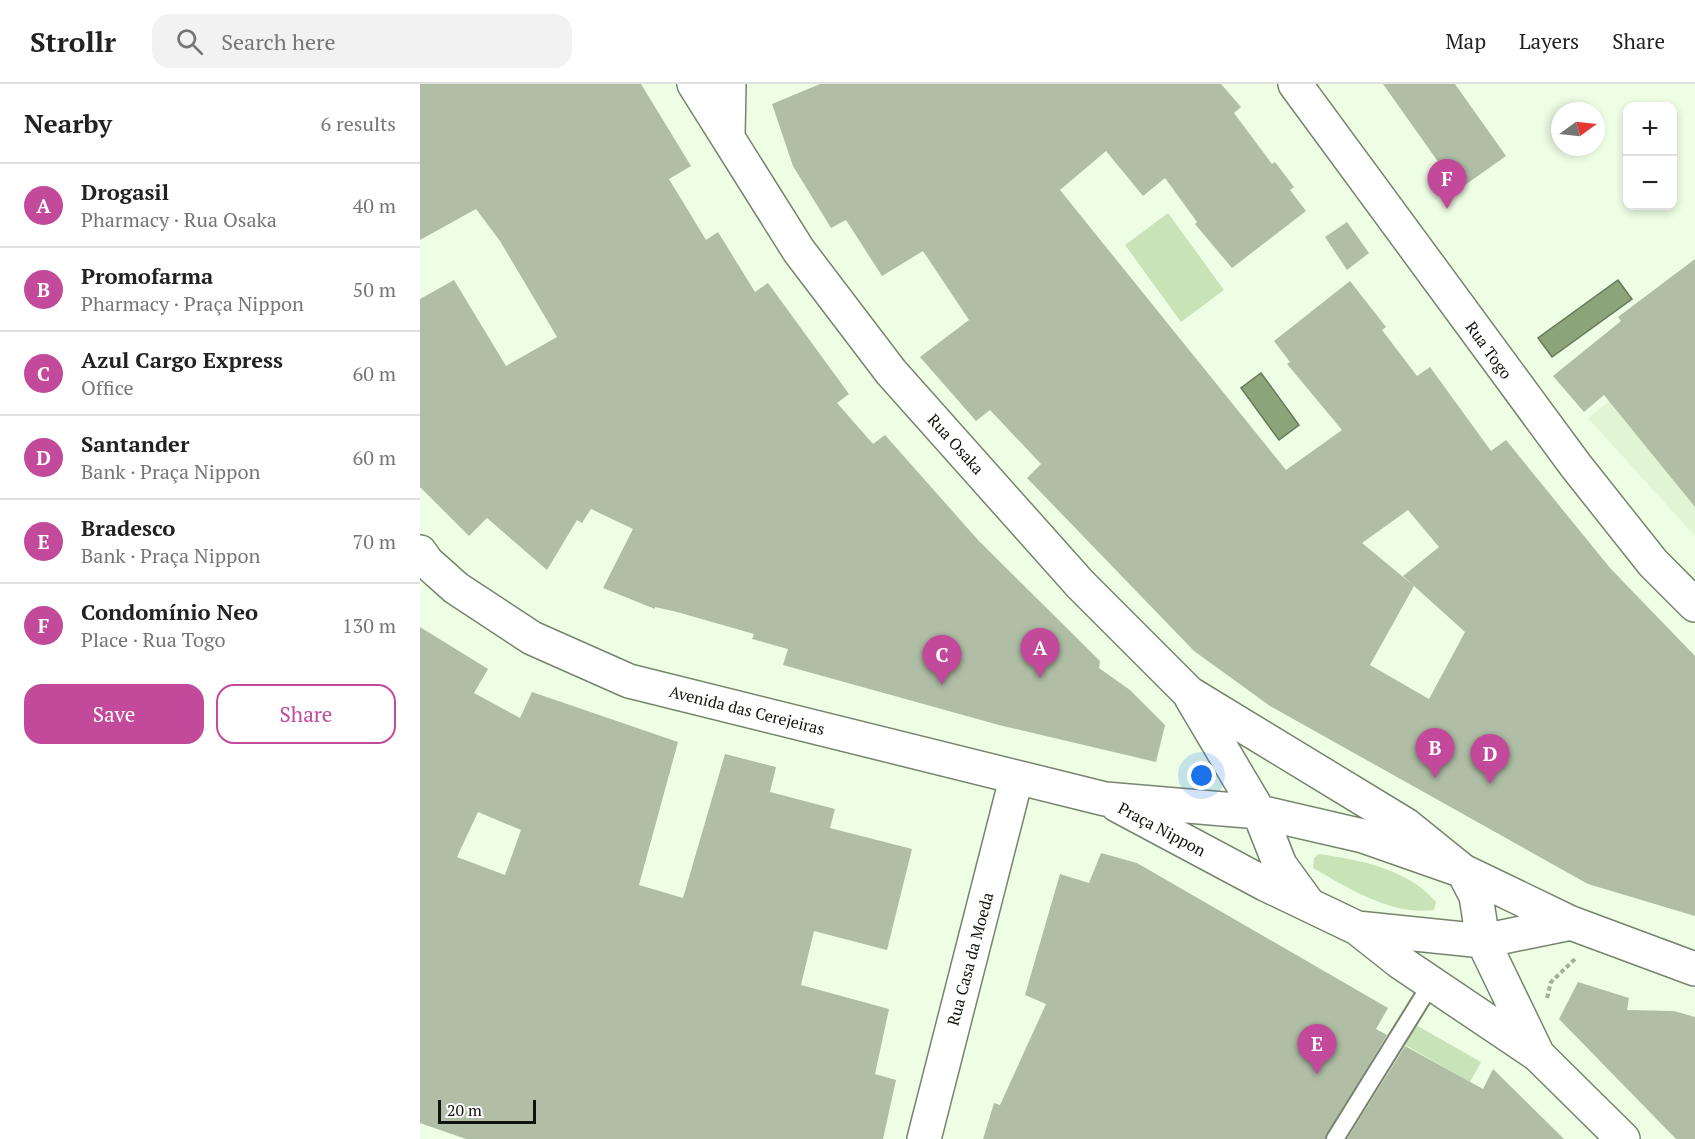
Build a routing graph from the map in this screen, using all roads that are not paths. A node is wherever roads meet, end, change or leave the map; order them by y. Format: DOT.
graph roads {
  1 [pos="694,84"];
  2 [pos="729,84"];
  3 [pos="1295,84"];
  4 [pos="728,136"];
  5 [pos="420,552"];
  6 [pos="1695,605"];
  7 [pos="1189,693"];
  8 [pos="1278,748"];
  9 [pos="1016,779"];
  10 [pos="1105,799"];
  11 [pos="1259,812"];
  12 [pos="1463,871"];
  13 [pos="1312,907"];
  14 [pos="1571,923"];
  15 [pos="1357,928"];
  16 [pos="1483,941"];
  17 [pos="1695,969"];
  18 [pos="1431,984"];
  19 [pos="1538,1055"];
  20 [pos="924,1139"];
  21 [pos="1335,1139"];
  22 [pos="1623,1139"];
  1 -- 4 [label="main road, Rua Osaka"];
  2 -- 4 [label="main road"];
  3 -- 6 [label="main road, Rua Togo"];
  4 -- 7 [label="main road, Rua Osaka"];
  5 -- 9 [label="main road, Avenida das Cerejeiras"];
  7 -- 8 [label="main road, Rua Osaka"];
  7 -- 11 [label="main road"];
  8 -- 12 [label="main road, Praça Nippon"];
  9 -- 10 [label="main road, Avenida das Cerejeiras"];
  9 -- 20 [label="main road, Rua Casa da Moeda"];
  10 -- 11 [label="main road, Praça Nippon"];
  10 -- 13 [label="main road, Praça Nippon"];
  11 -- 12 [label="main road, Praça Nippon"];
  11 -- 13 [label="main road"];
  12 -- 14 [label="main road, Praça Nippon"];
  12 -- 16 [label="main road"];
  13 -- 15 [label="main road, Praça Nippon"];
  14 -- 16 [label="main road, Praça Nippon"];
  14 -- 17 [label="main road"];
  15 -- 16 [label="main road, Praça Nippon"];
  15 -- 18 [label="main road, Praça Nippon"];
  16 -- 19 [label="main road"];
  18 -- 19 [label="main road, Praça Nippon"];
  18 -- 21 [label="lane"];
  19 -- 22 [label="main road"];
}
